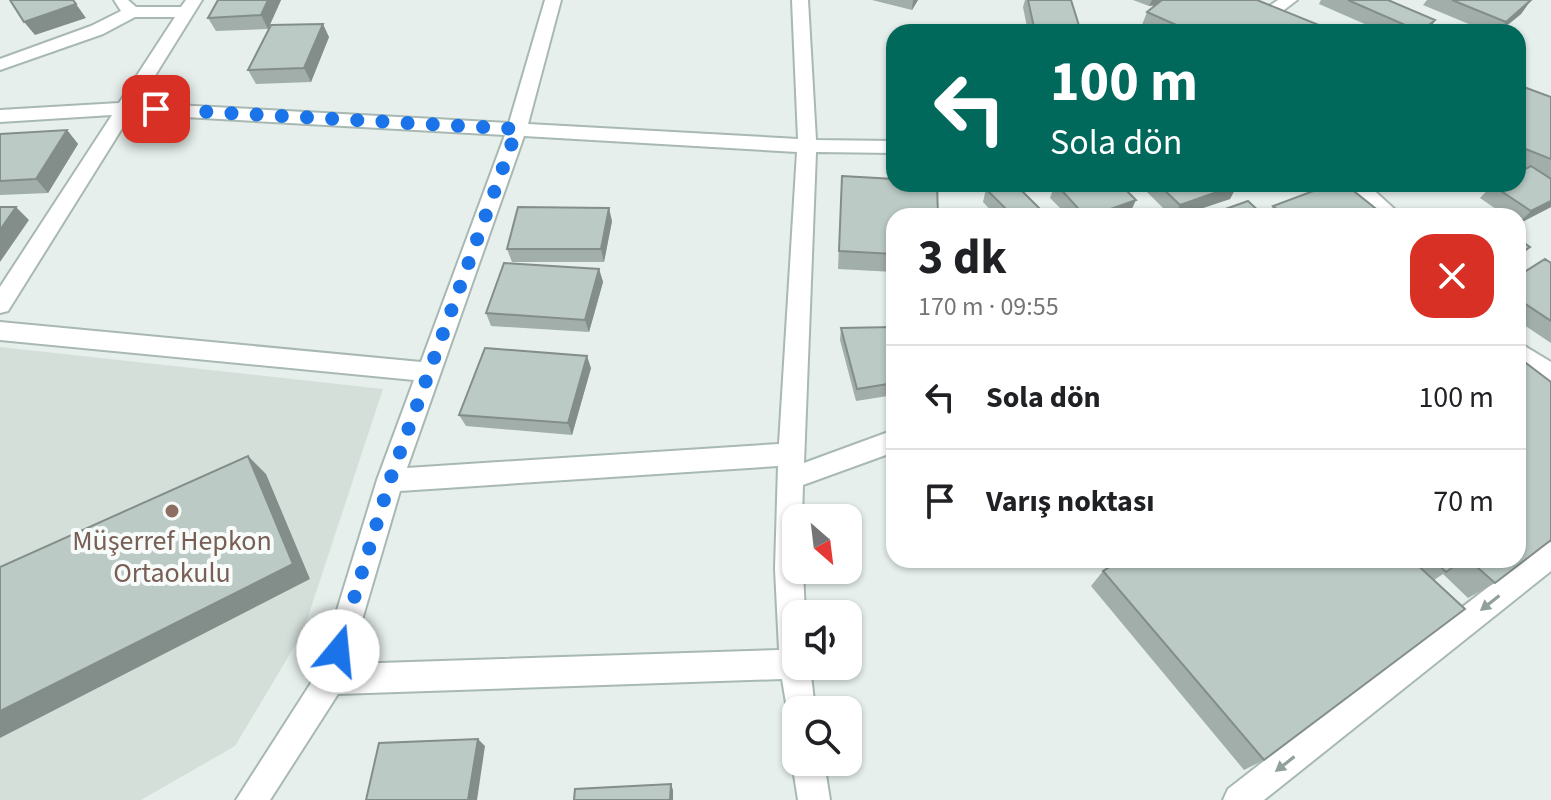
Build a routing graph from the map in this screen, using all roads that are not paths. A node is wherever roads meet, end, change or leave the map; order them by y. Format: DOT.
graph roads {
  1 [pos="553,0"];
  2 [pos="800,0"];
  3 [pos="1275,5"];
  4 [pos="126,6"];
  5 [pos="190,6"];
  6 [pos="1299,19"];
  7 [pos="0,65"];
  8 [pos="126,108"];
  9 [pos="0,116"];
  10 [pos="517,129"];
  11 [pos="807,146"];
  12 [pos="886,147"];
  13 [pos="1364,192"];
  14 [pos="1383,208"];
  15 [pos="0,305"];
  16 [pos="0,331"];
  17 [pos="1526,357"];
  18 [pos="428,372"];
  19 [pos="1551,375"];
  20 [pos="886,443"];
  21 [pos="790,466"];
  22 [pos="390,480"];
  23 [pos="1551,555"];
  24 [pos="792,600"];
  25 [pos="782,664"];
  26 [pos="330,679"];
  27 [pos="810,776"];
  28 [pos="252,800"];
  29 [pos="814,800"];
  30 [pos="1239,800"];
  1 -- 10 [label="street"];
  2 -- 11 [label="street"];
  3 -- 6 [label="street"];
  4 -- 5 [label="street"];
  4 -- 7 [label="street"];
  5 -- 8 [label="street"];
  8 -- 9 [label="street"];
  8 -- 10 [label="street"];
  8 -- 15 [label="street"];
  10 -- 11 [label="street"];
  10 -- 18 [label="street"];
  11 -- 12 [label="street"];
  11 -- 21 [label="street"];
  13 -- 14 [label="street"];
  16 -- 18 [label="street"];
  17 -- 19 [label="street"];
  18 -- 22 [label="street"];
  20 -- 21 [label="street"];
  21 -- 22 [label="street"];
  21 -- 24 [label="street"];
  22 -- 26 [label="street"];
  23 -- 30 [label="street, one-way"];
  25 -- 26 [label="street"];
  26 -- 28 [label="street"];
  27 -- 29 [label="street"];
}
